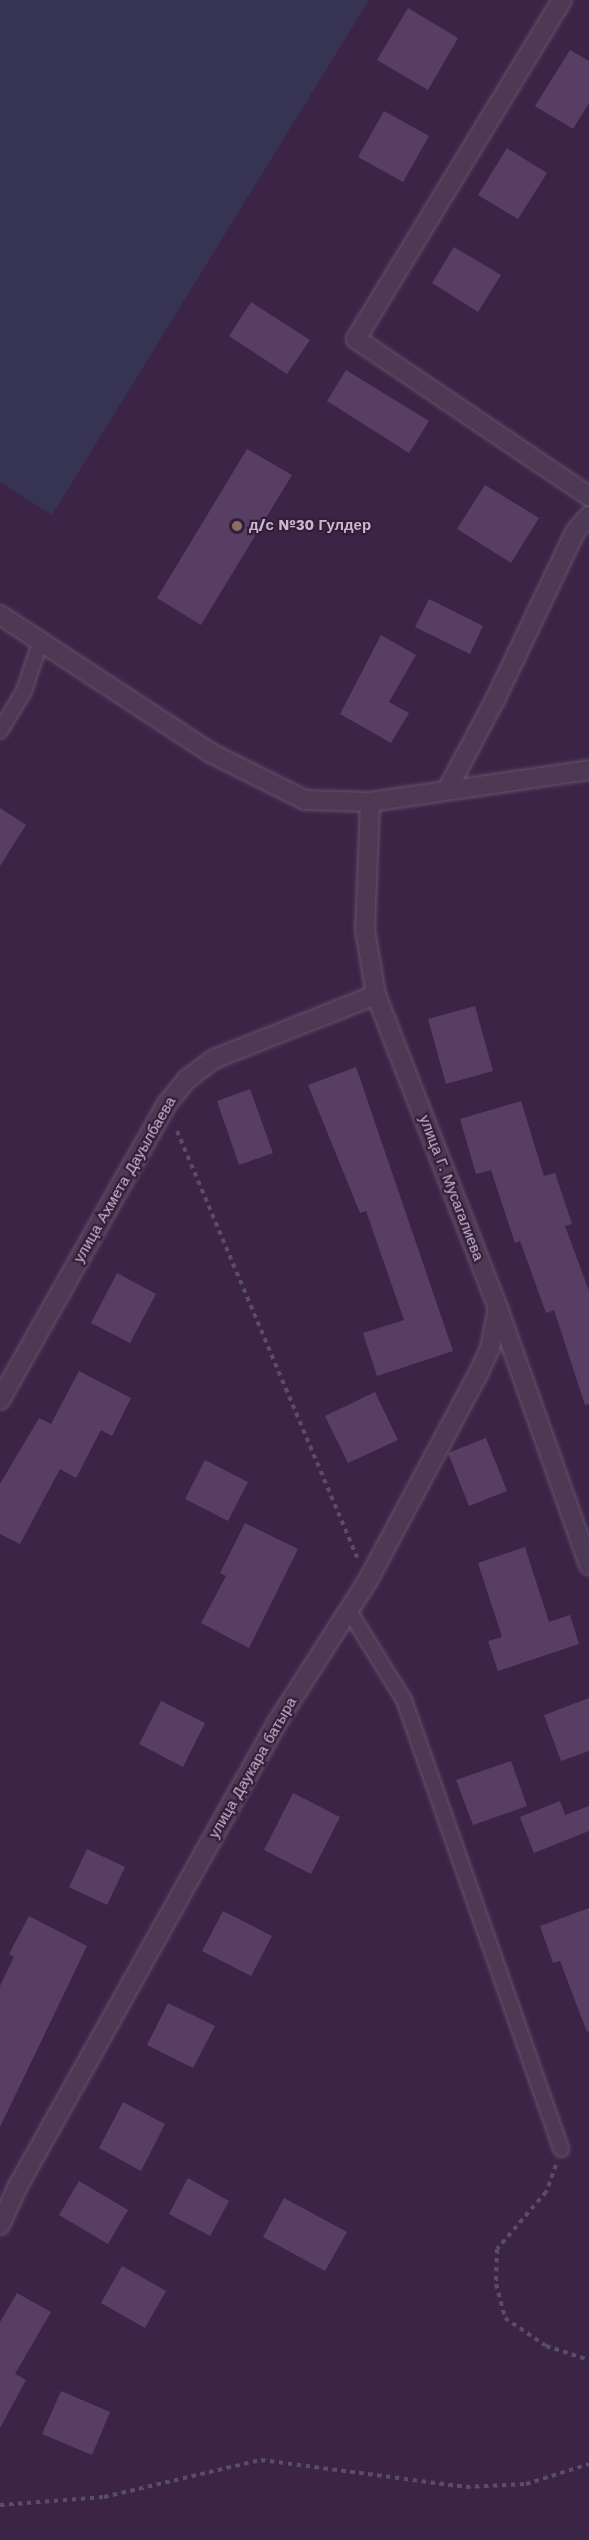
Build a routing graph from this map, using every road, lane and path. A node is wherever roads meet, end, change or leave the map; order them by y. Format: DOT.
graph roads {
  1 [pos="562,0"];
  2 [pos="589,496"];
  3 [pos="589,516"];
  4 [pos="0,615"];
  5 [pos="40,643"];
  6 [pos="0,731"];
  7 [pos="589,770"];
  8 [pos="448,788"];
  9 [pos="370,802"];
  10 [pos="376,995"];
  11 [pos="166,1105"];
  12 [pos="498,1308"];
  13 [pos="0,1400"];
  14 [pos="589,1565"];
  15 [pos="367,1582"];
  16 [pos="349,1611"];
  17 [pos="561,2149"];
  18 [pos="0,2225"];
  19 [pos="589,2360"];
  20 [pos="589,2464"];
  21 [pos="0,2505"];
  1 -- 2 [label="street"];
  3 -- 8 [label="street"];
  4 -- 5 [label="street"];
  5 -- 6 [label="lane"];
  5 -- 9 [label="street"];
  7 -- 8 [label="street"];
  8 -- 9 [label="street"];
  9 -- 10 [label="street, улица Г. Мусагалиева"];
  10 -- 11 [label="street, улица Ахмета Дауылбаева"];
  10 -- 12 [label="street, улица Г. Мусагалиева"];
  11 -- 13 [label="street, улица Ахмета Дауылбаева"];
  11 -- 15 [label="path"];
  12 -- 14 [label="street, улица Г. Мусагалиева"];
  12 -- 15 [label="street, улица Даукара батыра"];
  15 -- 16 [label="street, улица Даукара батыра"];
  16 -- 17 [label="lane"];
  16 -- 18 [label="street, улица Даукара батыра"];
  17 -- 19 [label="path"];
  20 -- 21 [label="path"];
}
